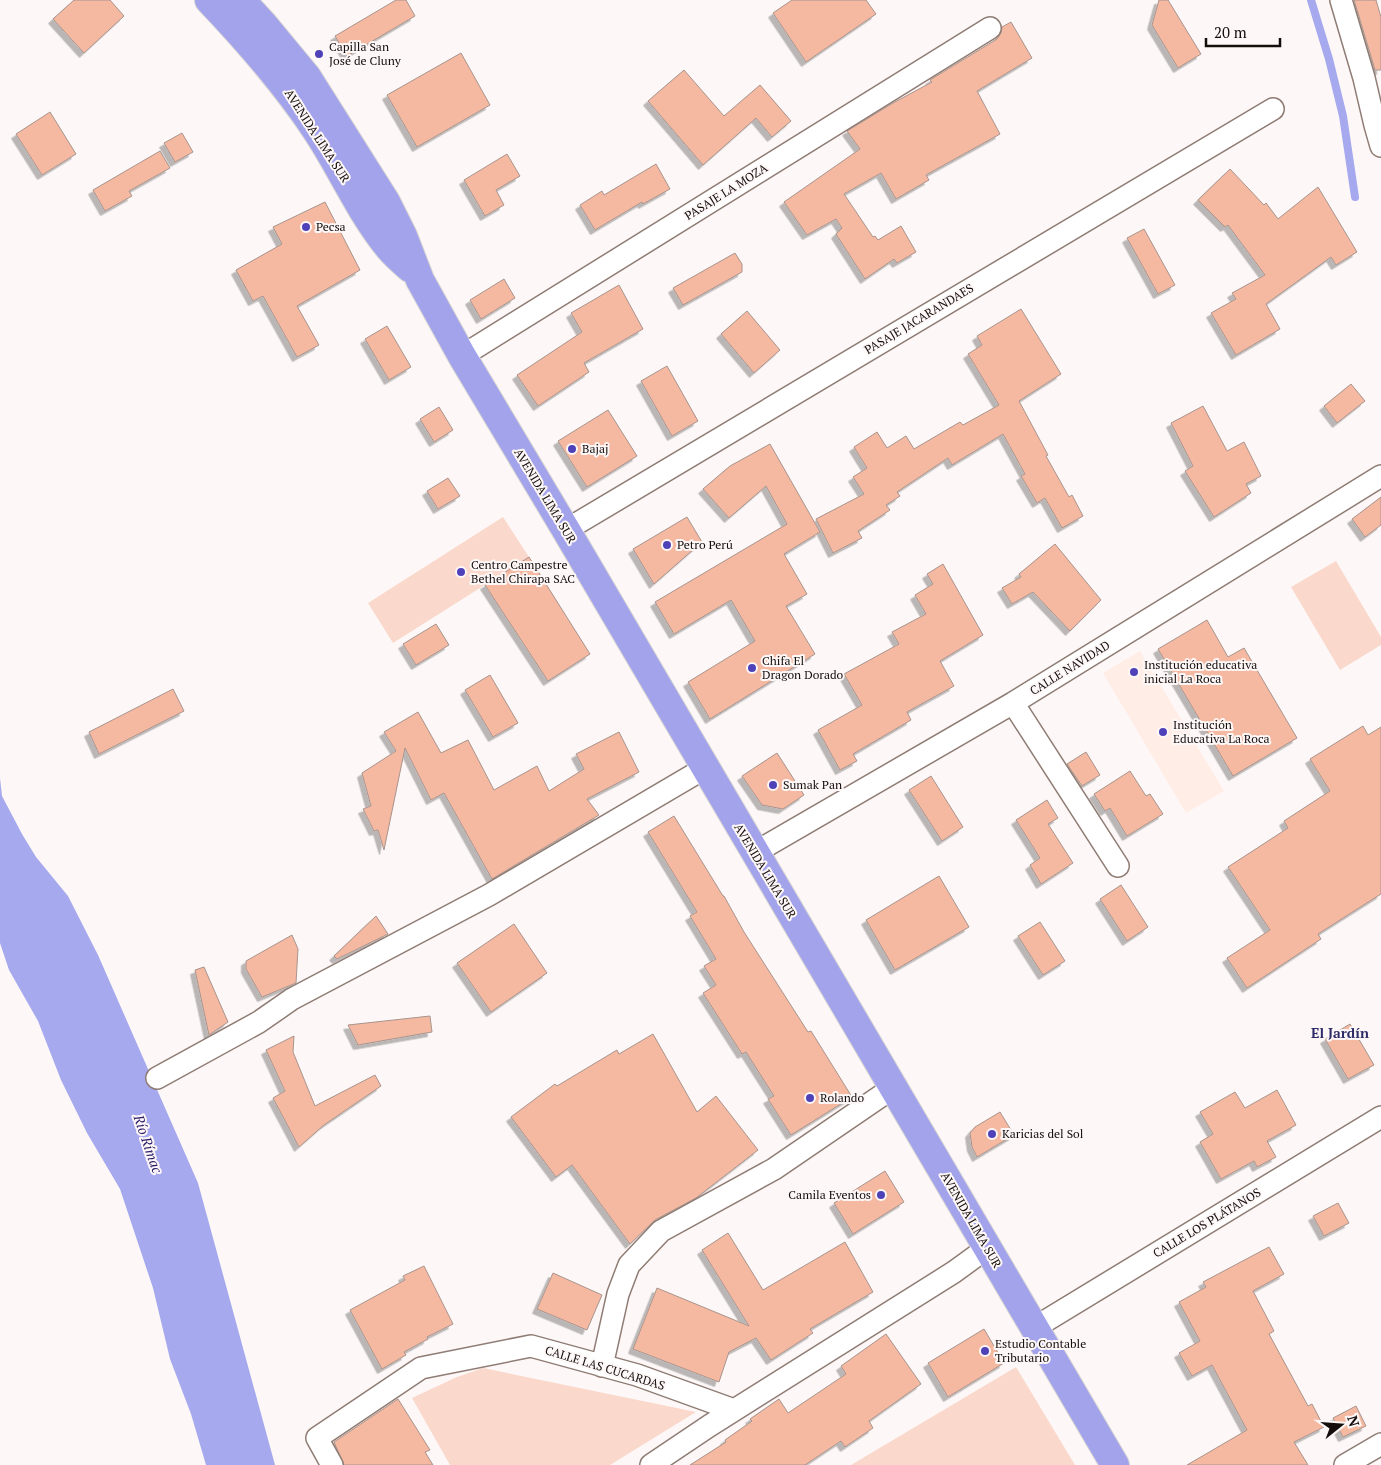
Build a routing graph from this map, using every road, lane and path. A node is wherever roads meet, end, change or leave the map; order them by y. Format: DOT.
graph roads {
  1 [pos="209,0"];
  2 [pos="241,0"];
  3 [pos="1341,0"];
  4 [pos="990,28"];
  5 [pos="1273,109"];
  6 [pos="1381,146"];
  7 [pos="418,276"];
  8 [pos="462,356"];
  9 [pos="1381,476"];
  10 [pos="566,530"];
  11 [pos="1013,703"];
  12 [pos="705,768"];
  13 [pos="754,853"];
  14 [pos="1118,866"];
  15 [pos="157,1078"];
  16 [pos="894,1087"];
  17 [pos="1381,1117"];
  18 [pos="987,1248"];
  19 [pos="1034,1328"];
  20 [pos="602,1366"];
  21 [pos="734,1410"];
  22 [pos="1381,1444"];
  23 [pos="332,1465"];
  24 [pos="651,1465"];
  25 [pos="1115,1465"];
  26 [pos="1346,1465"];
  1 -- 7 [label="highway, AVENIDA LIMA SUR"];
  2 -- 7 [label="highway, AVENIDA LIMA SUR"];
  3 -- 6 [label="street"];
  4 -- 8 [label="street, PASAJE LA MOZA"];
  5 -- 10 [label="street, PASAJE JACARANDAES"];
  7 -- 8 [label="highway, AVENIDA LIMA SUR"];
  8 -- 10 [label="highway, AVENIDA LIMA SUR"];
  9 -- 11 [label="street, CALLE NAVIDAD"];
  10 -- 12 [label="highway, AVENIDA LIMA SUR"];
  11 -- 13 [label="street, CALLE NAVIDAD"];
  11 -- 14 [label="street"];
  12 -- 13 [label="highway, AVENIDA LIMA SUR"];
  12 -- 15 [label="street"];
  13 -- 16 [label="highway, AVENIDA LIMA SUR"];
  16 -- 18 [label="highway, AVENIDA LIMA SUR"];
  16 -- 20 [label="street"];
  17 -- 19 [label="street, CALLE LOS PLÁTANOS"];
  18 -- 19 [label="highway, AVENIDA LIMA SUR"];
  18 -- 21 [label="street"];
  19 -- 25 [label="highway, AVENIDA LIMA SUR"];
  20 -- 21 [label="street, CALLE LAS CUCARDAS"];
  20 -- 23 [label="street, CALLE LAS CUCARDAS"];
  21 -- 24 [label="street"];
  22 -- 26 [label="street"];
}
